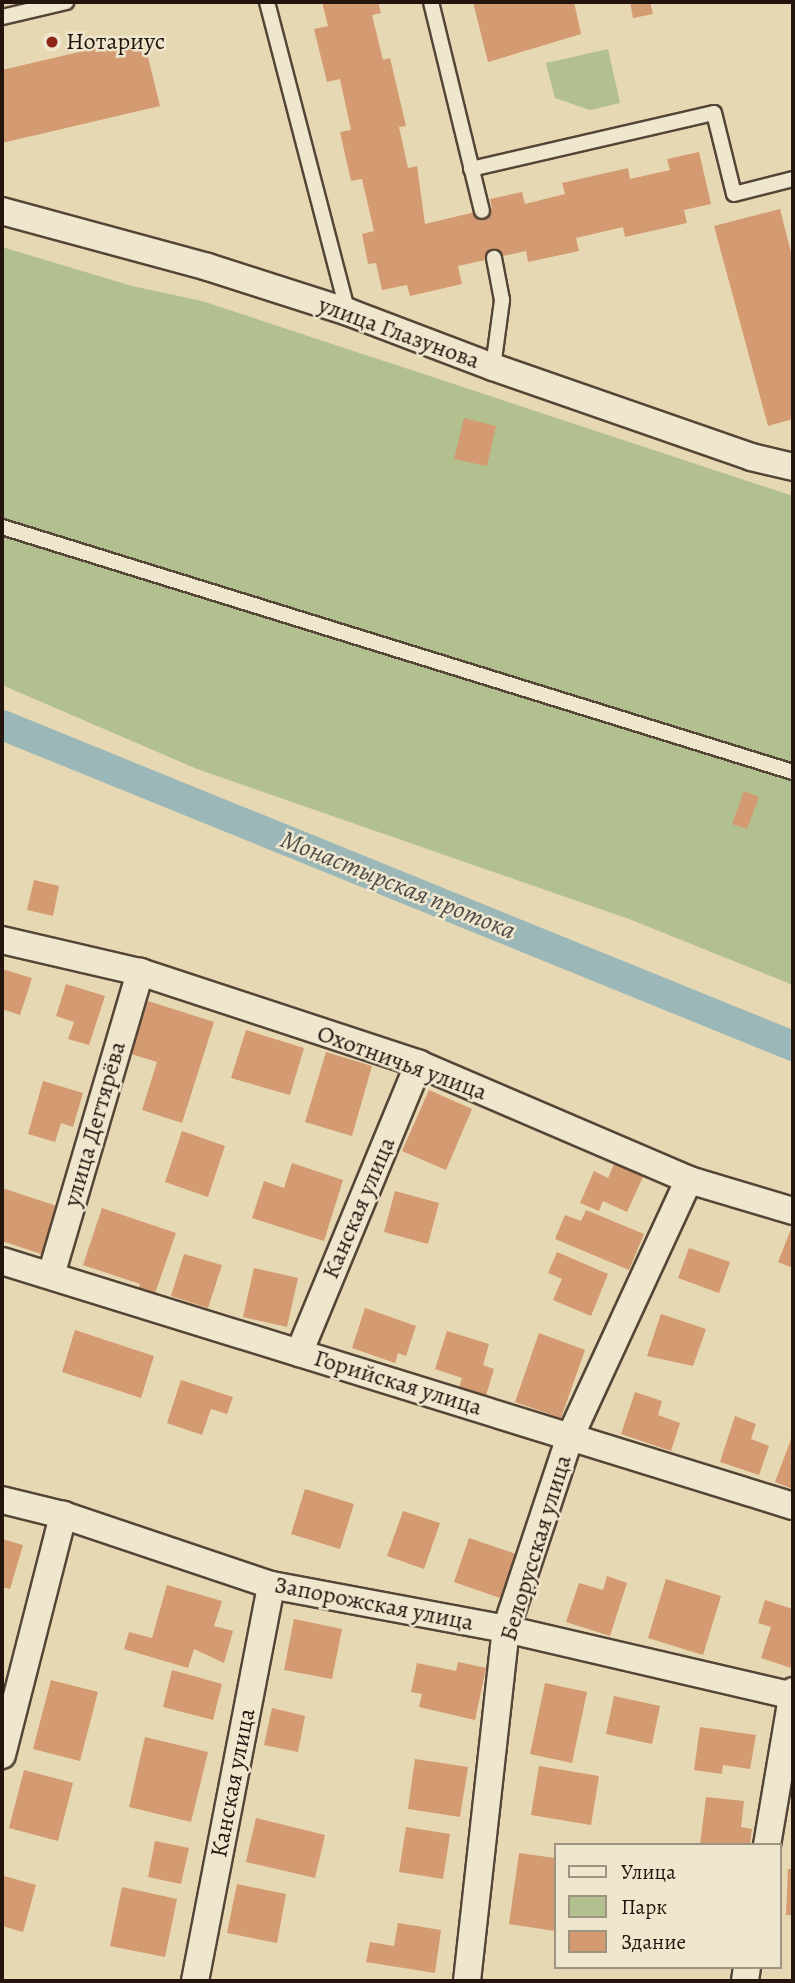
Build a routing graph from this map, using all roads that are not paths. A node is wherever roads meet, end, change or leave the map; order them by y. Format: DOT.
graph roads {
  1 [pos="66,2"];
  2 [pos="268,2"];
  3 [pos="431,2"];
  4 [pos="2,17"];
  5 [pos="471,169"];
  6 [pos="792,184"];
  7 [pos="2,211"];
  8 [pos="482,211"];
  9 [pos="494,258"];
  10 [pos="348,312"];
  11 [pos="493,368"];
  12 [pos="793,467"];
  13 [pos="2,527"];
  14 [pos="793,772"];
  15 [pos="2,940"];
  16 [pos="140,972"];
  17 [pos="419,1064"];
  18 [pos="690,1181"];
  19 [pos="793,1211"];
  20 [pos="2,1261"];
  21 [pos="51,1275"];
  22 [pos="299,1353"];
  23 [pos="570,1437"];
  24 [pos="2,1500"];
  25 [pos="793,1506"];
  26 [pos="63,1515"];
  27 [pos="271,1586"];
  28 [pos="506,1629"];
  29 [pos="793,1694"];
  30 [pos="2,1755"];
  31 [pos="767,1843"];
  32 [pos="195,1981"];
  33 [pos="467,1981"];
  1 -- 4 [label="lane"];
  2 -- 10 [label="lane"];
  3 -- 5 [label="lane"];
  5 -- 6 [label="lane"];
  5 -- 8 [label="lane"];
  7 -- 10 [label="street, улица Глазунова"];
  9 -- 11 [label="lane"];
  10 -- 11 [label="street, улица Глазунова"];
  11 -- 12 [label="street, улица Глазунова"];
  13 -- 14 [label="lane"];
  15 -- 16 [label="street, Охотничья улица"];
  16 -- 17 [label="street, Охотничья улица"];
  16 -- 21 [label="street, улица Дегтярёва"];
  17 -- 18 [label="street, Охотничья улица"];
  17 -- 22 [label="street, Канская улица"];
  18 -- 19 [label="street, Охотничья улица"];
  18 -- 23 [label="street, Белорусская улица"];
  20 -- 21 [label="street, Горийская улица"];
  21 -- 22 [label="street, Горийская улица"];
  22 -- 23 [label="street, Горийская улица"];
  23 -- 25 [label="street, Горийская улица"];
  23 -- 28 [label="street, Белорусская улица"];
  24 -- 26 [label="street, Запорожская улица"];
  26 -- 27 [label="street, Запорожская улица"];
  26 -- 30 [label="street"];
  27 -- 28 [label="street, Запорожская улица"];
  27 -- 32 [label="street, Канская улица"];
  28 -- 29 [label="street, Запорожская улица"];
  28 -- 33 [label="street, Белорусская улица"];
  29 -- 31 [label="street"];
}
